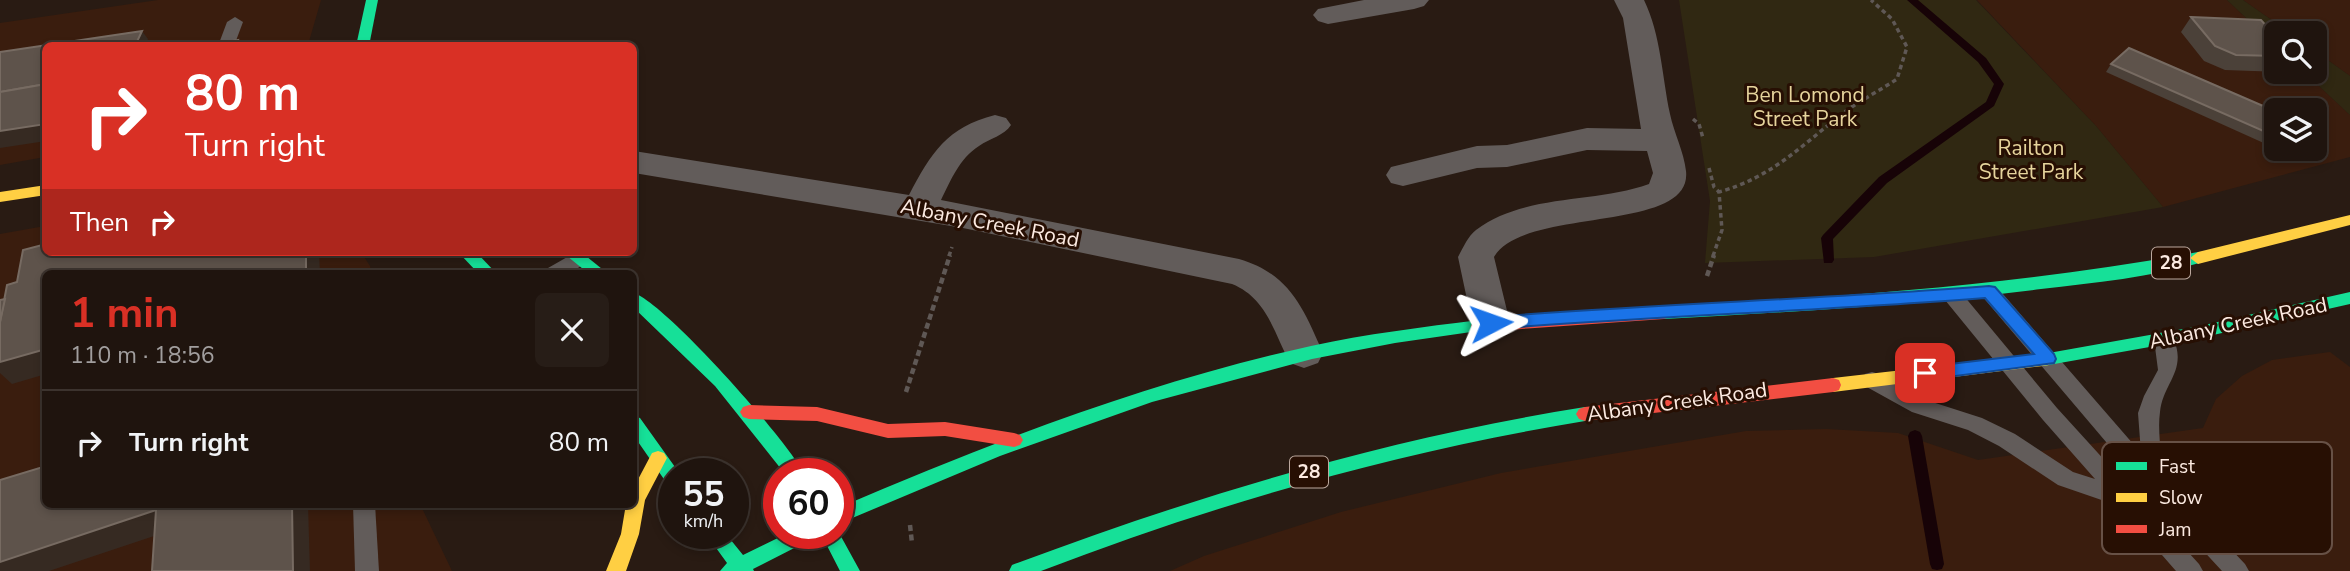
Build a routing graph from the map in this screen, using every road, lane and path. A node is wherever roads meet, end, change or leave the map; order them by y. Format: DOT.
graph roads {
  1 [pos="372,0"];
  2 [pos="1414,0"];
  3 [pos="1629,0"];
  4 [pos="1871,0"];
  5 [pos="1328,15"];
  6 [pos="235,22"];
  7 [pos="228,42"];
  8 [pos="363,42"];
  9 [pos="995,125"];
  10 [pos="1660,140"];
  11 [pos="637,162"];
  12 [pos="1403,175"];
  13 [pos="42,191"];
  14 [pos="0,197"];
  15 [pos="919,209"];
  16 [pos="963,216"];
  17 [pos="2350,220"];
  18 [pos="470,256"];
  19 [pos="574,256"];
  20 [pos="576,256"];
  21 [pos="485,270"];
  22 [pos="558,270"];
  23 [pos="595,270"];
  24 [pos="1707,276"];
  25 [pos="1989,291"];
  26 [pos="1952,295"];
  27 [pos="2350,298"];
  28 [pos="637,302"];
  29 [pos="2325,304"];
  30 [pos="2350,313"];
  31 [pos="1491,323"];
  32 [pos="2164,339"];
  33 [pos="1304,354"];
  34 [pos="2048,359"];
  35 [pos="2008,364"];
  36 [pos="1871,380"];
  37 [pos="903,401"];
  38 [pos="749,412"];
  39 [pos="637,427"];
  40 [pos="1014,440"];
  41 [pos="2119,442"];
  42 [pos="2151,442"];
  43 [pos="658,458"];
  44 [pos="783,458"];
  45 [pos="2102,471"];
  46 [pos="2102,491"];
  47 [pos="637,498"];
  48 [pos="364,508"];
  49 [pos="635,508"];
  50 [pos="854,509"];
  51 [pos="725,549"];
  52 [pos="775,549"];
  53 [pos="838,549"];
  54 [pos="1066,552"];
  55 [pos="2176,554"];
  56 [pos="2221,554"];
  57 [pos="738,569"];
  58 [pos="367,571"];
  59 [pos="616,571"];
  60 [pos="850,571"];
  61 [pos="1019,571"];
  62 [pos="1054,571"];
  63 [pos="2191,571"];
  64 [pos="2237,571"];
  1 -- 8 [label="main road"];
  2 -- 5 [label="street"];
  3 -- 10 [label="street"];
  4 -- 24 [label="path"];
  6 -- 7 [label="lane"];
  9 -- 15 [label="street"];
  10 -- 12 [label="street"];
  10 -- 31 [label="street"];
  11 -- 15 [label="street, Albany Creek Road"];
  13 -- 14 [label="main road"];
  15 -- 16 [label="street, Albany Creek Road"];
  16 -- 33 [label="street, Albany Creek Road"];
  16 -- 37 [label="path"];
  17 -- 25 [label="main road, 28"];
  18 -- 21 [label="main road"];
  19 -- 22 [label="lane"];
  20 -- 23 [label="main road"];
  25 -- 26 [label="main road, 28"];
  25 -- 34 [label="lane"];
  26 -- 31 [label="main road, 28"];
  26 -- 35 [label="lane"];
  27 -- 29 [label="main road, Albany Creek Road / 28"];
  28 -- 38 [label="main road"];
  29 -- 30 [label="lane"];
  29 -- 32 [label="main road, Albany Creek Road / 28"];
  31 -- 33 [label="main road, 28"];
  32 -- 34 [label="main road, Albany Creek Road / 28"];
  32 -- 42 [label="lane"];
  33 -- 40 [label="main road, 28"];
  34 -- 35 [label="main road, Albany Creek Road / 28"];
  34 -- 41 [label="lane"];
  35 -- 36 [label="main road, Albany Creek Road / 28"];
  35 -- 45 [label="lane"];
  36 -- 46 [label="lane"];
  36 -- 54 [label="main road, Albany Creek Road / 28"];
  38 -- 40 [label="main road"];
  38 -- 44 [label="main road"];
  39 -- 43 [label="main road"];
  40 -- 50 [label="main road, 28"];
  43 -- 47 [label="main road"];
  48 -- 58 [label="lane"];
  49 -- 59 [label="main road"];
  51 -- 57 [label="main road"];
  52 -- 57 [label="main road"];
  53 -- 60 [label="main road"];
  54 -- 61 [label="main road, Albany Creek Road / 28"];
  54 -- 62 [label="main road"];
  55 -- 63 [label="lane"];
  56 -- 64 [label="lane"];
}
